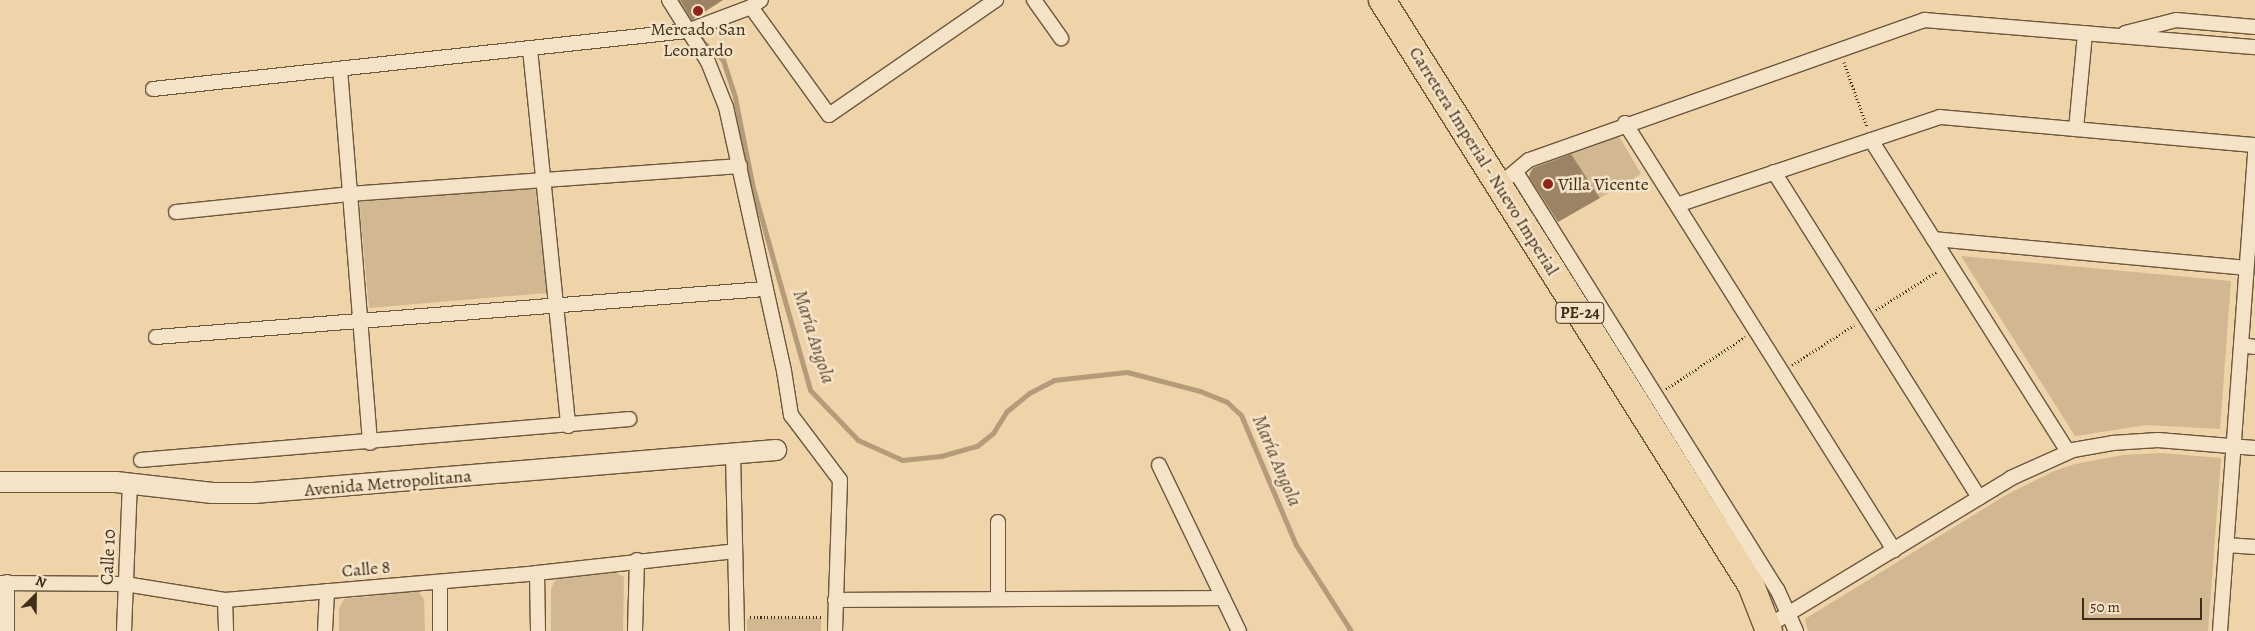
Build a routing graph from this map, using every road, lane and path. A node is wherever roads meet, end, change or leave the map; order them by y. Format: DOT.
graph roads {
  1 [pos="669,0"];
  2 [pos="996,0"];
  3 [pos="1034,0"];
  4 [pos="1382,0"];
  5 [pos="756,3"];
  6 [pos="2255,27"];
  7 [pos="693,29"];
  8 [pos="2085,33"];
  9 [pos="2115,36"];
  10 [pos="1061,38"];
  11 [pos="2255,47"];
  12 [pos="530,49"];
  13 [pos="1840,50"];
  14 [pos="340,69"];
  15 [pos="153,89"];
  16 [pos="1625,123"];
  17 [pos="2076,129"];
  18 [pos="1872,140"];
  19 [pos="2255,145"];
  20 [pos="2255,149"];
  21 [pos="740,166"];
  22 [pos="1774,172"];
  23 [pos="1508,178"];
  24 [pos="544,182"];
  25 [pos="349,194"];
  26 [pos="1677,205"];
  27 [pos="176,212"];
  28 [pos="1934,239"];
  29 [pos="2252,244"];
  30 [pos="2246,268"];
  31 [pos="765,289"];
  32 [pos="558,304"];
  33 [pos="362,321"];
  34 [pos="1756,330"];
  35 [pos="156,337"];
  36 [pos="2240,345"];
  37 [pos="2255,346"];
  38 [pos="1655,396"];
  39 [pos="629,419"];
  40 [pos="568,426"];
  41 [pos="370,443"];
  42 [pos="2233,446"];
  43 [pos="2255,448"];
  44 [pos="776,450"];
  45 [pos="2068,452"];
  46 [pos="733,454"];
  47 [pos="140,460"];
  48 [pos="1159,466"];
  49 [pos="0,482"];
  50 [pos="130,484"];
  51 [pos="1979,498"];
  52 [pos="998,522"];
  53 [pos="2226,545"];
  54 [pos="2255,547"];
  55 [pos="735,550"];
  56 [pos="1894,550"];
  57 [pos="636,560"];
  58 [pos="537,573"];
  59 [pos="4,582"];
  60 [pos="440,582"];
  61 [pos="125,584"];
  62 [pos="327,591"];
  63 [pos="1223,598"];
  64 [pos="998,599"];
  65 [pos="225,600"];
  66 [pos="835,600"];
  67 [pos="835,617"];
  68 [pos="737,624"];
  69 [pos="1775,624"];
  70 [pos="6,631"];
  71 [pos="124,631"];
  72 [pos="226,631"];
  73 [pos="325,631"];
  74 [pos="440,631"];
  75 [pos="538,631"];
  76 [pos="635,631"];
  77 [pos="835,631"];
  78 [pos="1239,631"];
  79 [pos="1796,631"];
  80 [pos="2220,631"];
  1 -- 7 [label="street"];
  2 -- 5 [label="street"];
  3 -- 10 [label="street"];
  4 -- 23 [label="highway, Carretera Imperial - Nuevo Imperial / PE-24"];
  5 -- 7 [label="street"];
  6 -- 9 [label="street"];
  7 -- 12 [label="street"];
  7 -- 21 [label="street"];
  8 -- 9 [label="street"];
  8 -- 13 [label="street"];
  8 -- 17 [label="street"];
  9 -- 11 [label="street"];
  12 -- 14 [label="street"];
  12 -- 24 [label="street"];
  13 -- 16 [label="street"];
  13 -- 18 [label="path"];
  14 -- 15 [label="street"];
  14 -- 25 [label="street"];
  16 -- 23 [label="street"];
  16 -- 26 [label="street"];
  17 -- 18 [label="street"];
  17 -- 19 [label="street"];
  18 -- 22 [label="street"];
  18 -- 28 [label="street"];
  20 -- 29 [label="street"];
  21 -- 24 [label="street"];
  21 -- 31 [label="street"];
  22 -- 26 [label="street"];
  22 -- 51 [label="street"];
  23 -- 38 [label="street"];
  23 -- 69 [label="highway, Carretera Imperial - Nuevo Imperial / PE-24"];
  24 -- 25 [label="street"];
  24 -- 32 [label="street"];
  25 -- 27 [label="street"];
  25 -- 33 [label="street"];
  26 -- 34 [label="street"];
  28 -- 30 [label="street"];
  28 -- 45 [label="street"];
  29 -- 30 [label="street"];
  30 -- 36 [label="street"];
  31 -- 32 [label="street"];
  31 -- 66 [label="street"];
  32 -- 33 [label="street"];
  32 -- 40 [label="street"];
  33 -- 35 [label="street"];
  33 -- 41 [label="street"];
  34 -- 38 [label="path"];
  34 -- 56 [label="street"];
  36 -- 37 [label="street"];
  36 -- 42 [label="street"];
  38 -- 69 [label="street"];
  39 -- 40 [label="street"];
  40 -- 41 [label="street"];
  41 -- 47 [label="street"];
  42 -- 43 [label="street"];
  42 -- 45 [label="street"];
  42 -- 53 [label="street"];
  44 -- 46 [label="street, Avenida Metropolitana"];
  45 -- 51 [label="street"];
  46 -- 50 [label="street, Avenida Metropolitana"];
  46 -- 55 [label="street"];
  48 -- 63 [label="street"];
  49 -- 50 [label="street, Avenida Metropolitana"];
  50 -- 61 [label="street, Calle 10"];
  51 -- 56 [label="street"];
  52 -- 64 [label="street"];
  53 -- 54 [label="street"];
  53 -- 80 [label="street"];
  55 -- 57 [label="street, Calle 8"];
  55 -- 68 [label="street"];
  56 -- 69 [label="street"];
  57 -- 58 [label="street, Calle 8"];
  57 -- 76 [label="street"];
  58 -- 60 [label="street, Calle 8"];
  58 -- 75 [label="street"];
  59 -- 61 [label="street, Calle 8"];
  59 -- 70 [label="street"];
  60 -- 62 [label="street, Calle 8"];
  60 -- 74 [label="street"];
  61 -- 65 [label="street, Calle 8"];
  61 -- 71 [label="street, Calle 10"];
  62 -- 65 [label="street, Calle 8"];
  62 -- 73 [label="street"];
  63 -- 64 [label="street"];
  63 -- 78 [label="street"];
  64 -- 66 [label="street"];
  65 -- 72 [label="street"];
  66 -- 67 [label="street"];
  67 -- 68 [label="path"];
  67 -- 77 [label="street"];
  69 -- 79 [label="street"];
}
